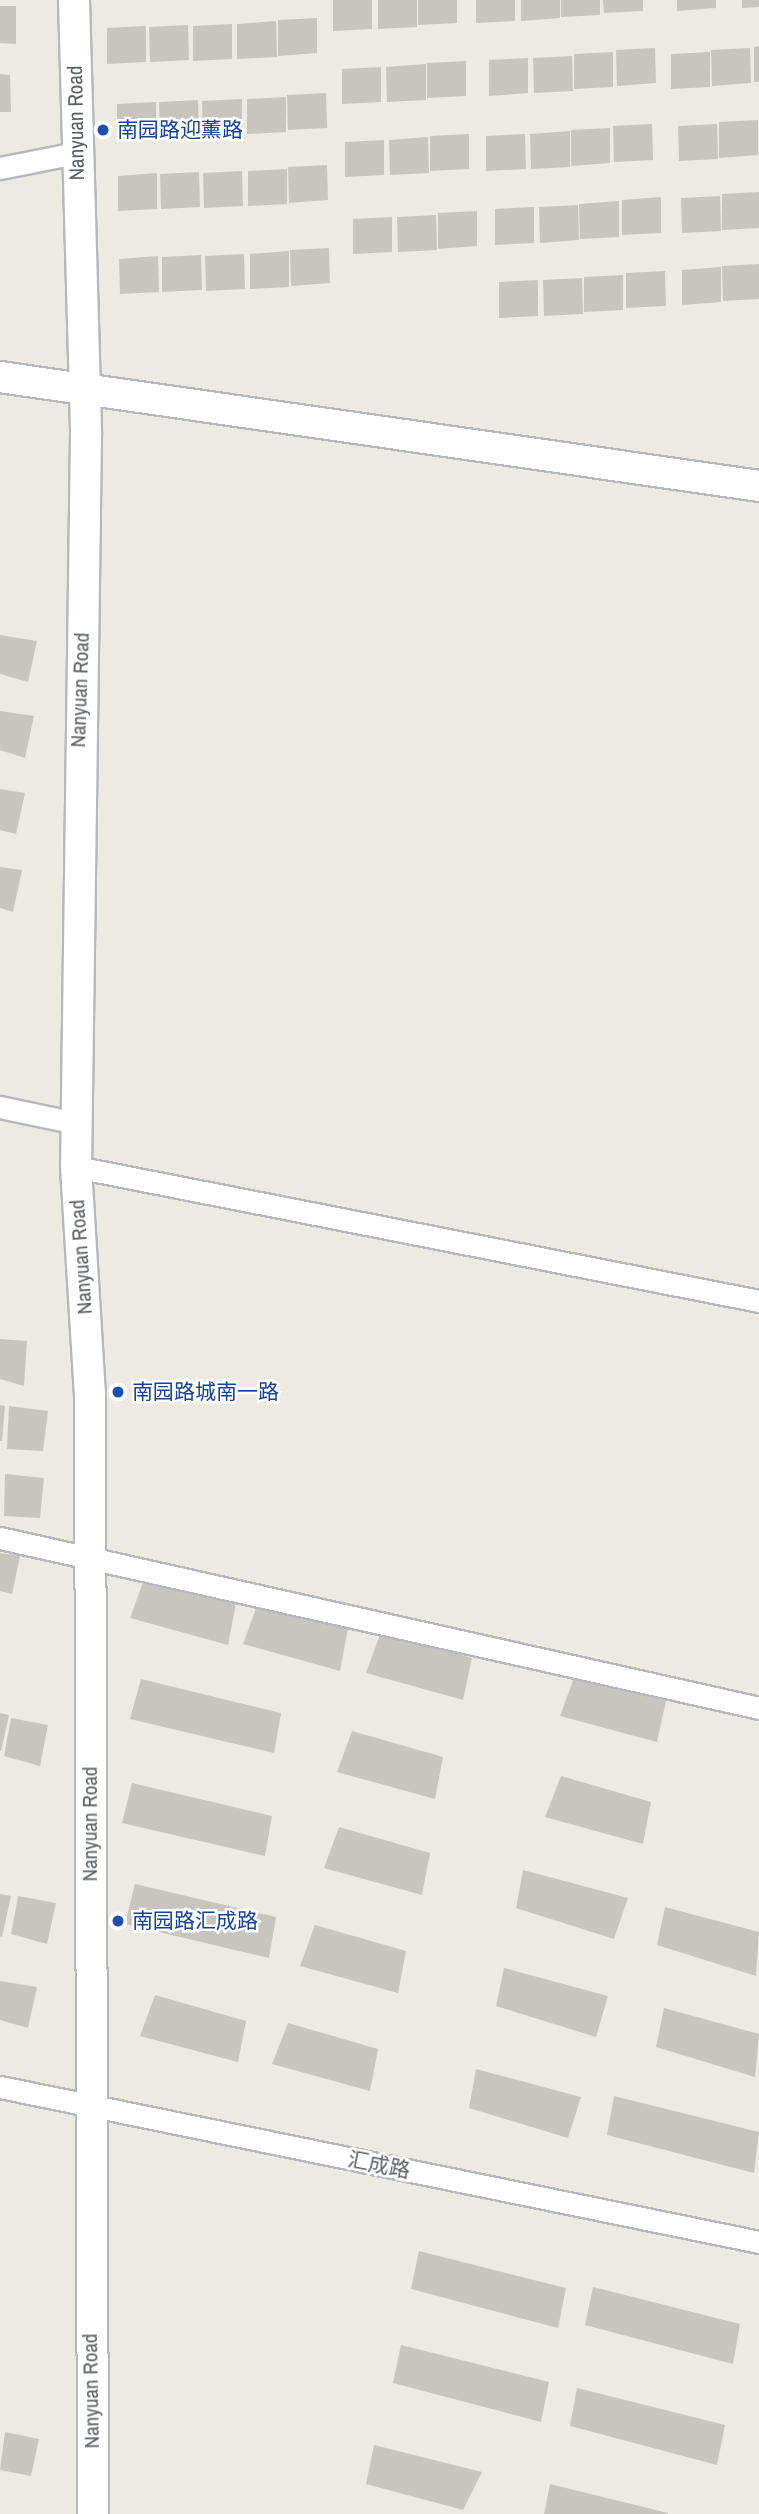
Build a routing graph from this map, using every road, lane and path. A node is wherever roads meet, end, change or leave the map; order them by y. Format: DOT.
graph roads {
  1 [pos="74,0"];
  2 [pos="76,153"];
  3 [pos="0,168"];
  4 [pos="0,377"];
  5 [pos="84,389"];
  6 [pos="759,486"];
  7 [pos="0,1107"];
  8 [pos="76,1123"];
  9 [pos="76,1167"];
  10 [pos="759,1301"];
  11 [pos="0,1538"];
  12 [pos="89,1556"];
  13 [pos="759,1708"];
  14 [pos="0,2087"];
  15 [pos="88,2107"];
  16 [pos="759,2242"];
  17 [pos="93,2514"];
  1 -- 2 [label="street, Nanyuan Road"];
  2 -- 3 [label="street"];
  2 -- 5 [label="street, Nanyuan Road"];
  4 -- 5 [label="street"];
  5 -- 6 [label="street"];
  5 -- 8 [label="street, Nanyuan Road"];
  7 -- 8 [label="street"];
  8 -- 9 [label="street, Nanyuan Road"];
  9 -- 10 [label="street"];
  9 -- 12 [label="street, Nanyuan Road"];
  11 -- 12 [label="street"];
  12 -- 13 [label="street"];
  12 -- 15 [label="street, Nanyuan Road"];
  14 -- 15 [label="street, 汇成路"];
  15 -- 16 [label="street, 汇成路"];
  15 -- 17 [label="street, Nanyuan Road"];
}
